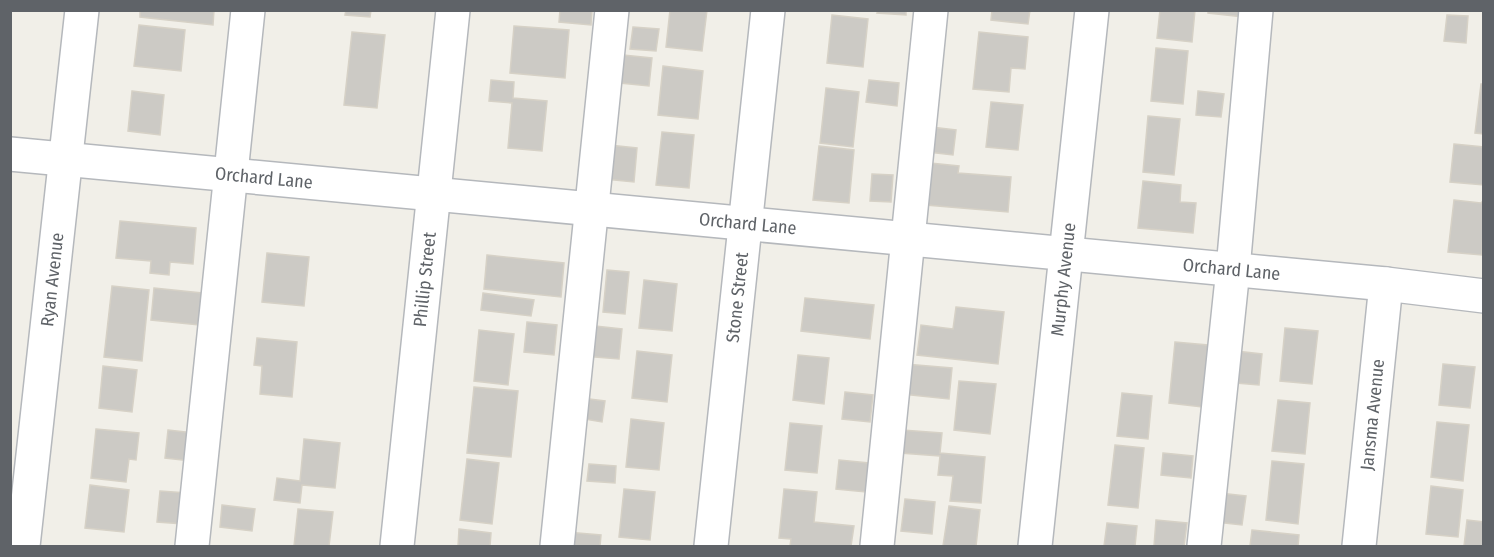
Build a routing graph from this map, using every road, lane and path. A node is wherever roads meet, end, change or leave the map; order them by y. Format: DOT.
graph roads {
  1 [pos="82,10"];
  2 [pos="248,10"];
  3 [pos="453,10"];
  4 [pos="612,10"];
  5 [pos="768,10"];
  6 [pos="931,10"];
  7 [pos="1092,10"];
  8 [pos="1256,10"];
  9 [pos="10,154"];
  10 [pos="67,160"];
  11 [pos="231,176"];
  12 [pos="433,195"];
  13 [pos="593,209"];
  14 [pos="745,223"];
  15 [pos="908,239"];
  16 [pos="1064,254"];
  17 [pos="1233,269"];
  18 [pos="1386,284"];
  19 [pos="1484,296"];
  20 [pos="23,546"];
  21 [pos="192,546"];
  22 [pos="398,546"];
  23 [pos="557,546"];
  24 [pos="711,546"];
  25 [pos="877,546"];
  26 [pos="1035,546"];
  27 [pos="1203,546"];
  28 [pos="1359,546"];
  1 -- 10 [label="street, Ryan Avenue"];
  2 -- 11 [label="street"];
  3 -- 12 [label="street, Phillip Street"];
  4 -- 13 [label="street"];
  5 -- 14 [label="street, Stone Street"];
  6 -- 15 [label="street"];
  7 -- 16 [label="street, Murphy Avenue"];
  8 -- 17 [label="street"];
  9 -- 10 [label="street, Orchard Lane"];
  10 -- 11 [label="street, Orchard Lane"];
  10 -- 20 [label="street, Ryan Avenue"];
  11 -- 12 [label="street, Orchard Lane"];
  11 -- 21 [label="street"];
  12 -- 13 [label="street, Orchard Lane"];
  12 -- 22 [label="street, Phillip Street"];
  13 -- 14 [label="street, Orchard Lane"];
  13 -- 23 [label="street"];
  14 -- 15 [label="street, Orchard Lane"];
  14 -- 24 [label="street, Stone Street"];
  15 -- 16 [label="street, Orchard Lane"];
  15 -- 25 [label="street"];
  16 -- 17 [label="street, Orchard Lane"];
  16 -- 26 [label="street, Murphy Avenue"];
  17 -- 18 [label="street, Orchard Lane"];
  17 -- 27 [label="street"];
  18 -- 19 [label="street, Orchard Lane"];
  18 -- 28 [label="street, Jansma Avenue"];
}
